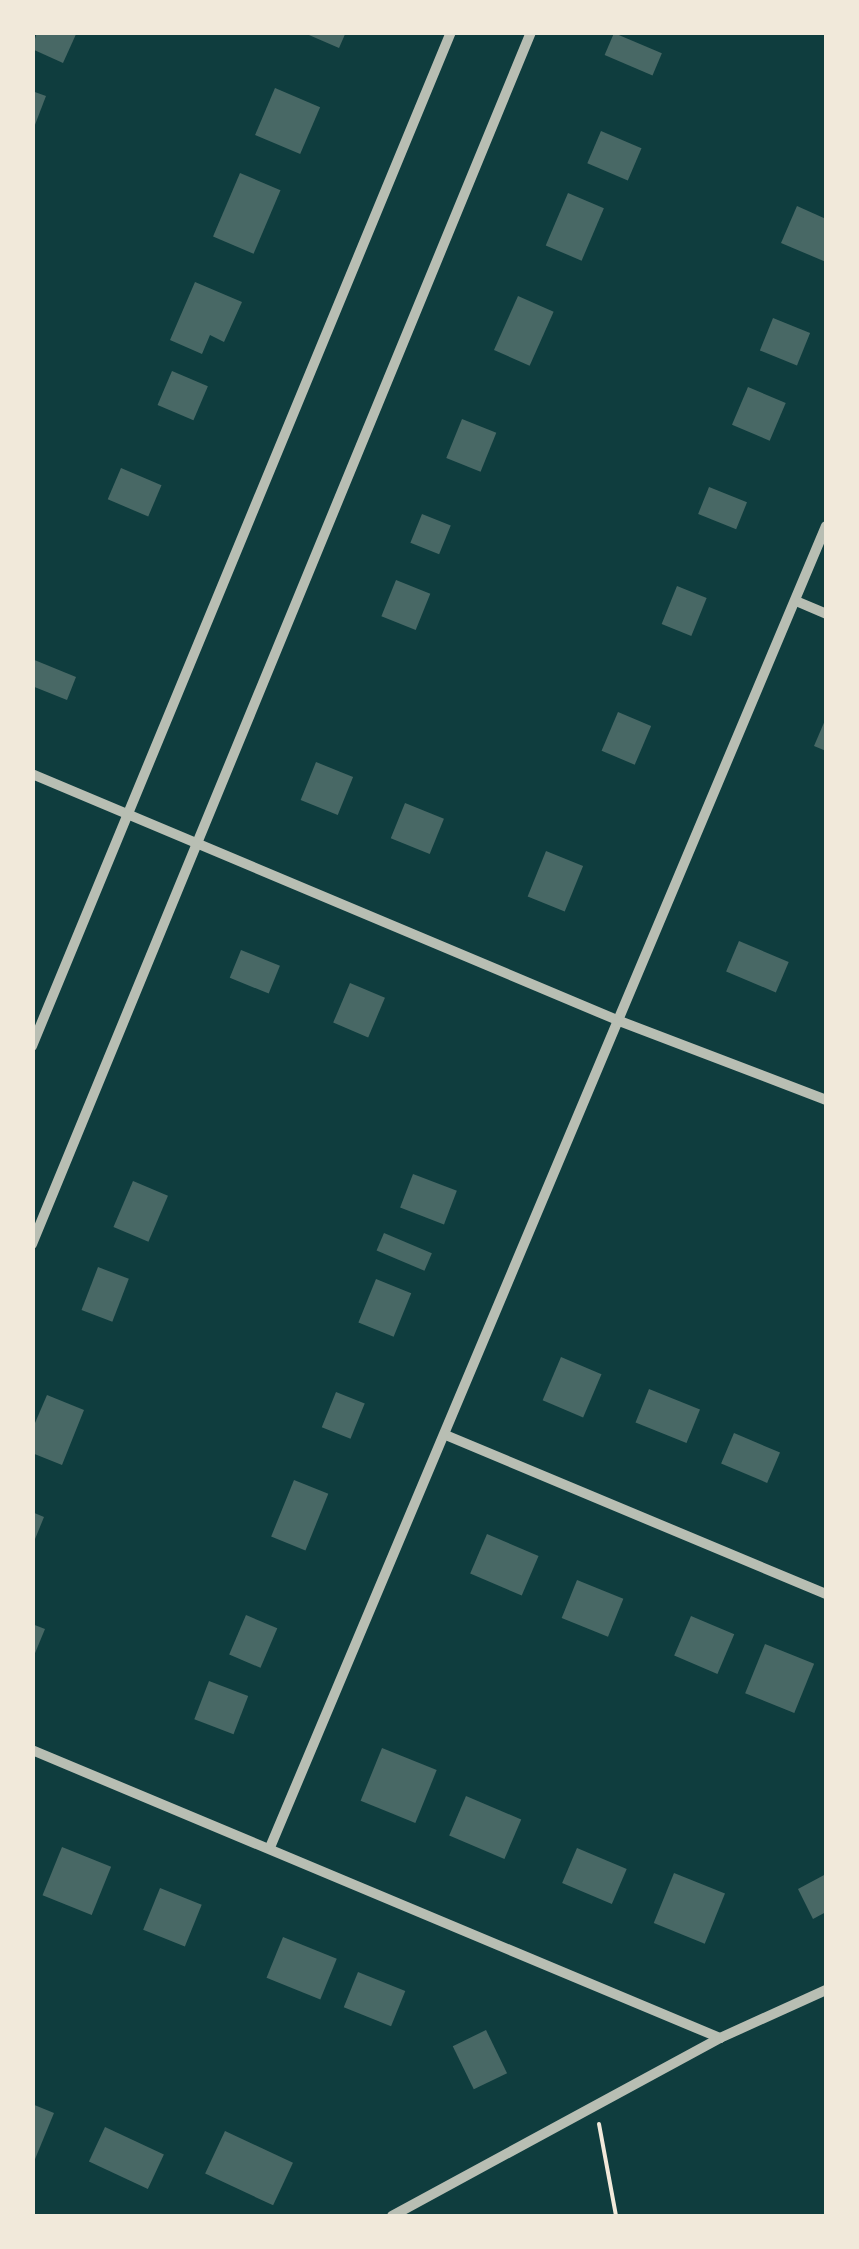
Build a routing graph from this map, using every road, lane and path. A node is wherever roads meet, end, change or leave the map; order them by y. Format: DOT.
graph roads {
  1 [pos="450,32"];
  2 [pos="531,32"];
  3 [pos="826,526"];
  4 [pos="796,601"];
  5 [pos="826,614"];
  6 [pos="32,774"];
  7 [pos="128,812"];
  8 [pos="202,845"];
  9 [pos="622,1022"];
  10 [pos="32,1046"];
  11 [pos="826,1100"];
  12 [pos="32,1244"];
  13 [pos="448,1436"];
  14 [pos="826,1594"];
  15 [pos="32,1750"];
  16 [pos="270,1845"];
  17 [pos="826,1990"];
  18 [pos="720,2038"];
  19 [pos="600,2104"];
  20 [pos="392,2216"];
  21 [pos="616,2216"];
  1 -- 7 [label="street"];
  2 -- 8 [label="street"];
  3 -- 4 [label="street"];
  4 -- 5 [label="street"];
  4 -- 9 [label="street"];
  6 -- 7 [label="street"];
  7 -- 8 [label="street"];
  7 -- 10 [label="street"];
  8 -- 9 [label="street"];
  8 -- 12 [label="street"];
  9 -- 11 [label="street"];
  9 -- 13 [label="street"];
  13 -- 14 [label="street"];
  13 -- 16 [label="street"];
  15 -- 16 [label="street"];
  16 -- 18 [label="street"];
  17 -- 18 [label="street"];
  18 -- 19 [label="street"];
  19 -- 20 [label="street"];
  19 -- 21 [label="path"];
}
